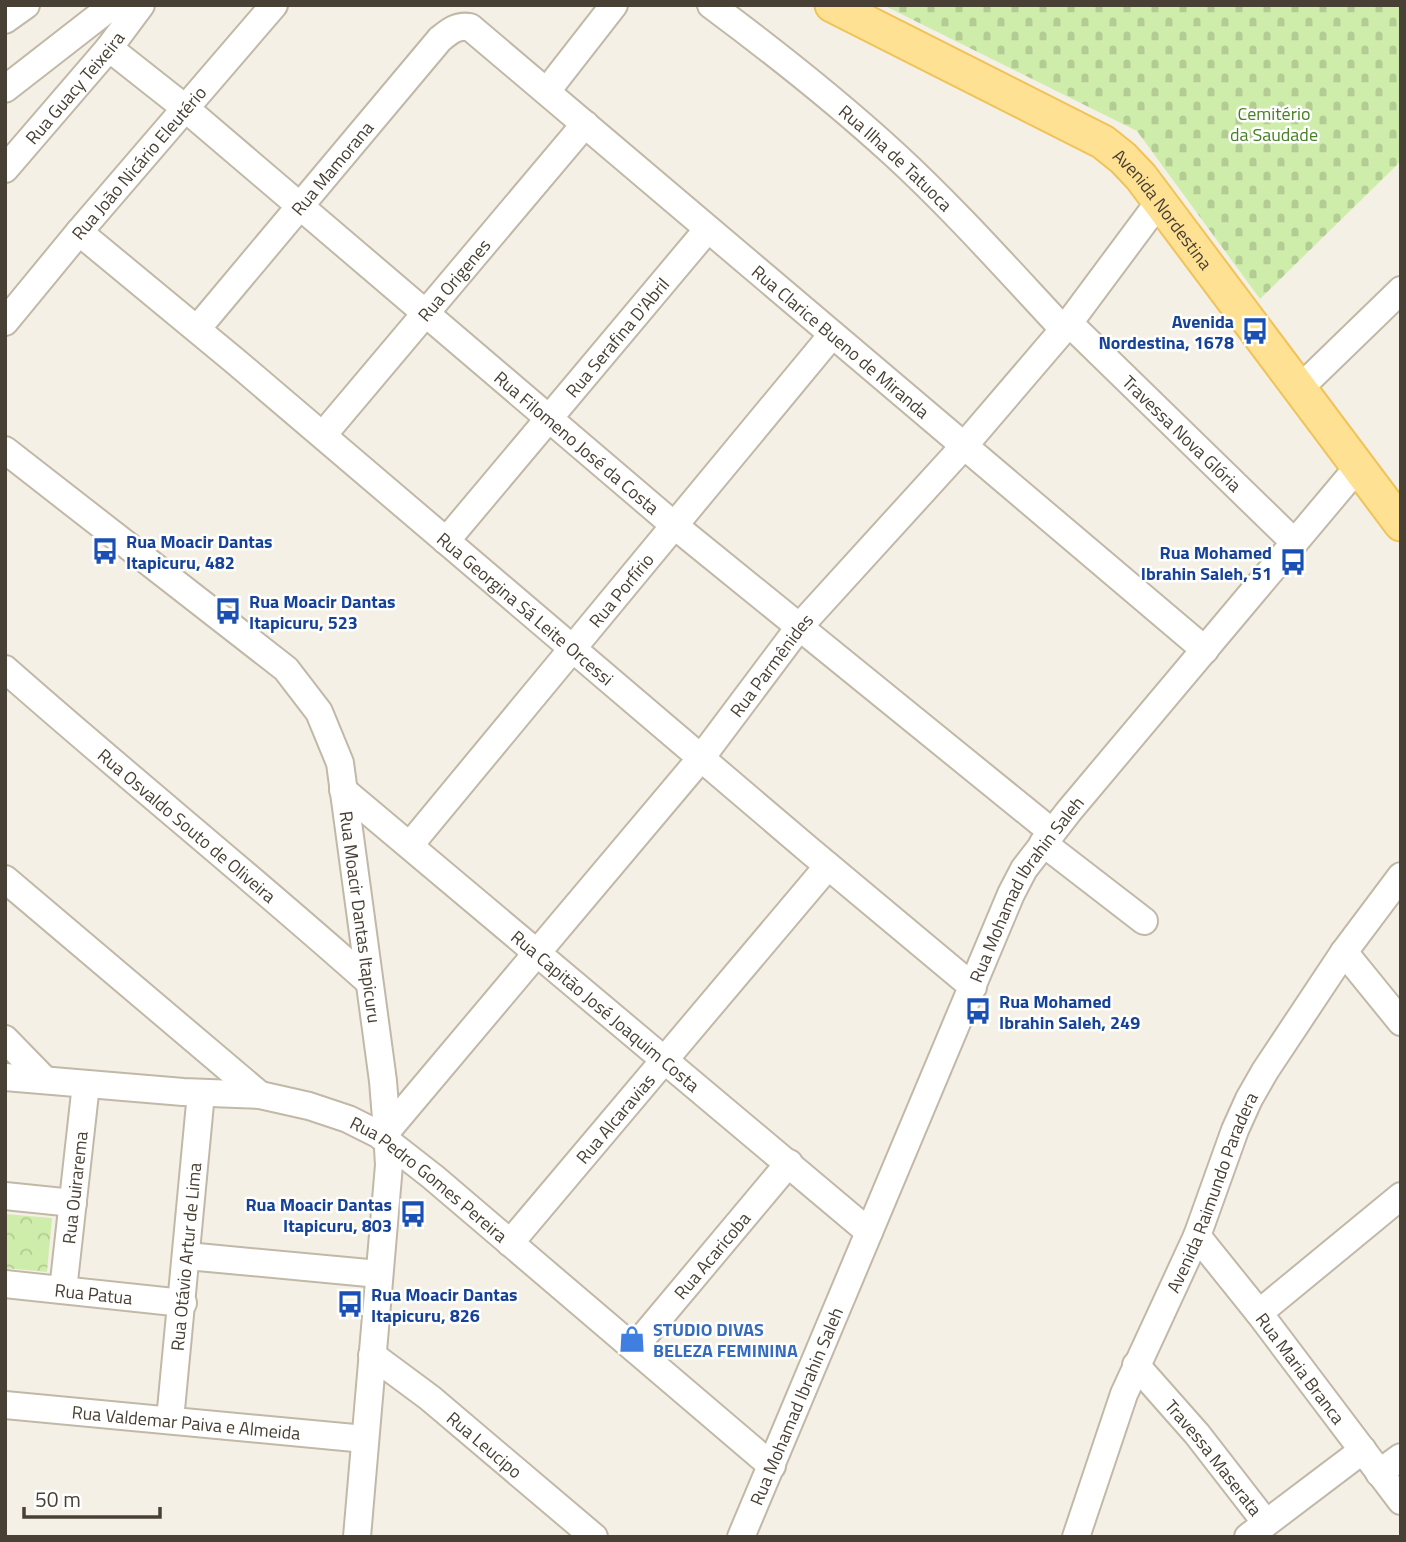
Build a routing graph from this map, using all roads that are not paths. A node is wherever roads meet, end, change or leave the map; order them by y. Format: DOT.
graph roads {
  1 [pos="26,5"];
  2 [pos="113,5"];
  3 [pos="141,5"];
  4 [pos="274,5"];
  5 [pos="614,5"];
  6 [pos="711,5"];
  7 [pos="832,5"];
  8 [pos="5,20"];
  9 [pos="477,32"];
  10 [pos="109,48"];
  11 [pos="5,89"];
  12 [pos="547,91"];
  13 [pos="185,108"];
  14 [pos="585,124"];
  15 [pos="5,169"];
  16 [pos="1159,202"];
  17 [pos="299,205"];
  18 [pos="708,230"];
  19 [pos="79,232"];
  20 [pos="1401,290"];
  21 [pos="426,314"];
  22 [pos="5,322"];
  23 [pos="1066,326"];
  24 [pos="197,329"];
  25 [pos="831,335"];
  26 [pos="1299,389"];
  27 [pos="551,418"];
  28 [pos="323,435"];
  29 [pos="963,447"];
  30 [pos="5,450"];
  31 [pos="1358,467"];
  32 [pos="1401,524"];
  33 [pos="675,527"];
  34 [pos="446,541"];
  35 [pos="1294,542"];
  36 [pos="800,626"];
  37 [pos="572,649"];
  38 [pos="1205,650"];
  39 [pos="5,669"];
  40 [pos="701,758"];
  41 [pos="344,790"];
  42 [pos="1048,837"];
  43 [pos="410,845"];
  44 [pos="828,866"];
  45 [pos="1401,876"];
  46 [pos="5,879"];
  47 [pos="1144,921"];
  48 [pos="537,951"];
  49 [pos="1344,952"];
  50 [pos="368,981"];
  51 [pos="973,987"];
  52 [pos="1401,1022"];
  53 [pos="5,1039"];
  54 [pos="666,1059"];
  55 [pos="5,1077"];
  56 [pos="45,1080"];
  57 [pos="86,1084"];
  58 [pos="201,1093"];
  59 [pos="260,1095"];
  60 [pos="387,1136"];
  61 [pos="789,1163"];
  62 [pos="5,1196"];
  63 [pos="1401,1196"];
  64 [pos="73,1203"];
  65 [pos="869,1232"];
  66 [pos="1196,1236"];
  67 [pos="510,1243"];
  68 [pos="187,1256"];
  69 [pos="379,1274"];
  70 [pos="5,1284"];
  71 [pos="63,1290"];
  72 [pos="183,1303"];
  73 [pos="1259,1313"];
  74 [pos="634,1348"];
  75 [pos="372,1355"];
  76 [pos="1136,1365"];
  77 [pos="5,1405"];
  78 [pos="170,1420"];
  79 [pos="365,1439"];
  80 [pos="1363,1450"];
  81 [pos="1401,1457"];
  82 [pos="772,1466"];
  83 [pos="1380,1473"];
  84 [pos="1401,1501"];
  85 [pos="1257,1530"];
  86 [pos="357,1537"];
  87 [pos="594,1537"];
  88 [pos="741,1537"];
  89 [pos="1076,1537"];
  1 -- 8 [label="street"];
  2 -- 11 [label="street"];
  3 -- 10 [label="street, Rua Guacy Teixeira"];
  4 -- 13 [label="street, Rua João Nicário Eleutério"];
  5 -- 12 [label="street"];
  6 -- 23 [label="street, Rua Ilha de Tatuoca"];
  7 -- 16 [label="main road, Avenida Nordestina"];
  9 -- 12 [label="street, Rua Clarice Bueno de Miranda"];
  9 -- 17 [label="street, Rua Mamorana"];
  10 -- 13 [label="street, Rua Filomeno José da Costa"];
  10 -- 15 [label="street, Rua Guacy Teixeira"];
  12 -- 14 [label="street, Rua Clarice Bueno de Miranda"];
  13 -- 17 [label="street, Rua Filomeno José da Costa"];
  13 -- 19 [label="street, Rua João Nicário Eleutério"];
  14 -- 18 [label="street, Rua Clarice Bueno de Miranda"];
  14 -- 21 [label="street, Rua Origenes"];
  16 -- 23 [label="street, Rua Parmênides"];
  16 -- 26 [label="main road, Avenida Nordestina"];
  17 -- 21 [label="street, Rua Filomeno José da Costa"];
  17 -- 24 [label="street, Rua Mamorana"];
  18 -- 25 [label="street, Rua Clarice Bueno de Miranda"];
  18 -- 27 [label="street, Rua Serafina D'Abril"];
  19 -- 22 [label="street, Rua João Nicário Eleutério"];
  19 -- 24 [label="street, Rua Georgina Sá Leite Orcessi"];
  20 -- 26 [label="street"];
  21 -- 27 [label="street, Rua Filomeno José da Costa"];
  21 -- 28 [label="street, Rua Origenes"];
  23 -- 29 [label="street, Rua Parmênides"];
  23 -- 35 [label="street, Travessa Nova Glória"];
  24 -- 28 [label="street, Rua Georgina Sá Leite Orcessi"];
  25 -- 29 [label="street, Rua Clarice Bueno de Miranda"];
  25 -- 33 [label="street, Rua Porfírio"];
  26 -- 31 [label="main road, Avenida Nordestina"];
  27 -- 33 [label="street, Rua Filomeno José da Costa"];
  27 -- 34 [label="street, Rua Serafina D'Abril"];
  28 -- 34 [label="street, Rua Georgina Sá Leite Orcessi"];
  29 -- 36 [label="street, Rua Parmênides"];
  29 -- 38 [label="street, Rua Clarice Bueno de Miranda"];
  30 -- 41 [label="street, Rua Moacir Dantas Itapicuru"];
  31 -- 32 [label="main road, Avenida Nordestina"];
  31 -- 35 [label="street, Rua Mohamad Ibrahin Saleh"];
  33 -- 36 [label="street, Rua Filomeno José da Costa"];
  33 -- 37 [label="street, Rua Porfírio"];
  34 -- 37 [label="street, Rua Georgina Sá Leite Orcessi"];
  35 -- 38 [label="street, Rua Mohamad Ibrahin Saleh"];
  36 -- 40 [label="street, Rua Parmênides"];
  36 -- 42 [label="street, Rua Filomeno José da Costa"];
  37 -- 40 [label="street, Rua Georgina Sá Leite Orcessi"];
  37 -- 43 [label="street, Rua Porfírio"];
  38 -- 42 [label="street, Rua Mohamad Ibrahin Saleh"];
  39 -- 50 [label="street, Rua Osvaldo Souto de Oliveira"];
  40 -- 44 [label="street, Rua Georgina Sá Leite Orcessi"];
  40 -- 48 [label="street, Rua Parmênides"];
  41 -- 43 [label="street, Rua Capitão José Joaquim Costa"];
  41 -- 50 [label="street, Rua Moacir Dantas Itapicuru"];
  42 -- 47 [label="street, Rua Filomeno José da Costa"];
  42 -- 51 [label="street, Rua Mohamad Ibrahin Saleh"];
  43 -- 48 [label="street, Rua Capitão José Joaquim Costa"];
  44 -- 51 [label="street, Rua Georgina Sá Leite Orcessi"];
  44 -- 54 [label="street, Rua Alcaravias"];
  45 -- 49 [label="street, Avenida Raimundo Paradera"];
  46 -- 59 [label="street"];
  48 -- 54 [label="street, Rua Capitão José Joaquim Costa"];
  48 -- 60 [label="street, Rua Parmênides"];
  49 -- 52 [label="street"];
  49 -- 66 [label="street, Avenida Raimundo Paradera"];
  50 -- 60 [label="street, Rua Moacir Dantas Itapicuru"];
  51 -- 65 [label="street, Rua Mohamad Ibrahin Saleh"];
  53 -- 56 [label="street"];
  54 -- 61 [label="street, Rua Capitão José Joaquim Costa"];
  54 -- 67 [label="street, Rua Alcaravias"];
  55 -- 56 [label="street, Rua Pedro Gomes Pereira"];
  56 -- 57 [label="street, Rua Pedro Gomes Pereira"];
  57 -- 58 [label="street, Rua Pedro Gomes Pereira"];
  57 -- 64 [label="street, Rua Ouirarema"];
  58 -- 59 [label="street, Rua Pedro Gomes Pereira"];
  58 -- 68 [label="street, Rua Otávio Artur de Lima"];
  59 -- 60 [label="street, Rua Pedro Gomes Pereira"];
  60 -- 67 [label="street, Rua Pedro Gomes Pereira"];
  60 -- 69 [label="street, Rua Moacir Dantas Itapicuru"];
  61 -- 65 [label="street, Rua Capitão José Joaquim Costa"];
  61 -- 74 [label="street, Rua Acaricoba"];
  62 -- 64 [label="street"];
  63 -- 73 [label="street"];
  64 -- 71 [label="street, Rua Ouirarema"];
  65 -- 82 [label="street, Rua Mohamad Ibrahin Saleh"];
  66 -- 73 [label="street, Rua Maria Branca"];
  66 -- 76 [label="street, Avenida Raimundo Paradera"];
  67 -- 74 [label="street, Rua Pedro Gomes Pereira"];
  68 -- 69 [label="street"];
  68 -- 72 [label="street, Rua Otávio Artur de Lima"];
  69 -- 75 [label="street, Rua Moacir Dantas Itapicuru"];
  70 -- 71 [label="street, Rua Patua"];
  71 -- 72 [label="street, Rua Patua"];
  72 -- 78 [label="street, Rua Otávio Artur de Lima"];
  73 -- 80 [label="street, Rua Maria Branca"];
  74 -- 82 [label="street, Rua Pedro Gomes Pereira"];
  75 -- 79 [label="street, Rua Moacir Dantas Itapicuru"];
  75 -- 87 [label="street, Rua Leucipo"];
  76 -- 85 [label="street, Travessa Maserata"];
  76 -- 89 [label="street, Avenida Raimundo Paradera"];
  77 -- 78 [label="street, Rua Valdemar Paiva e Almeida"];
  78 -- 79 [label="street, Rua Valdemar Paiva e Almeida"];
  79 -- 86 [label="street, Rua Moacir Dantas Itapicuru"];
  80 -- 83 [label="street, Rua Maria Branca"];
  80 -- 85 [label="street, Travessa Maserata"];
  81 -- 83 [label="street"];
  82 -- 88 [label="street, Rua Mohamad Ibrahin Saleh"];
  83 -- 84 [label="street, Rua Maria Branca"];
}
